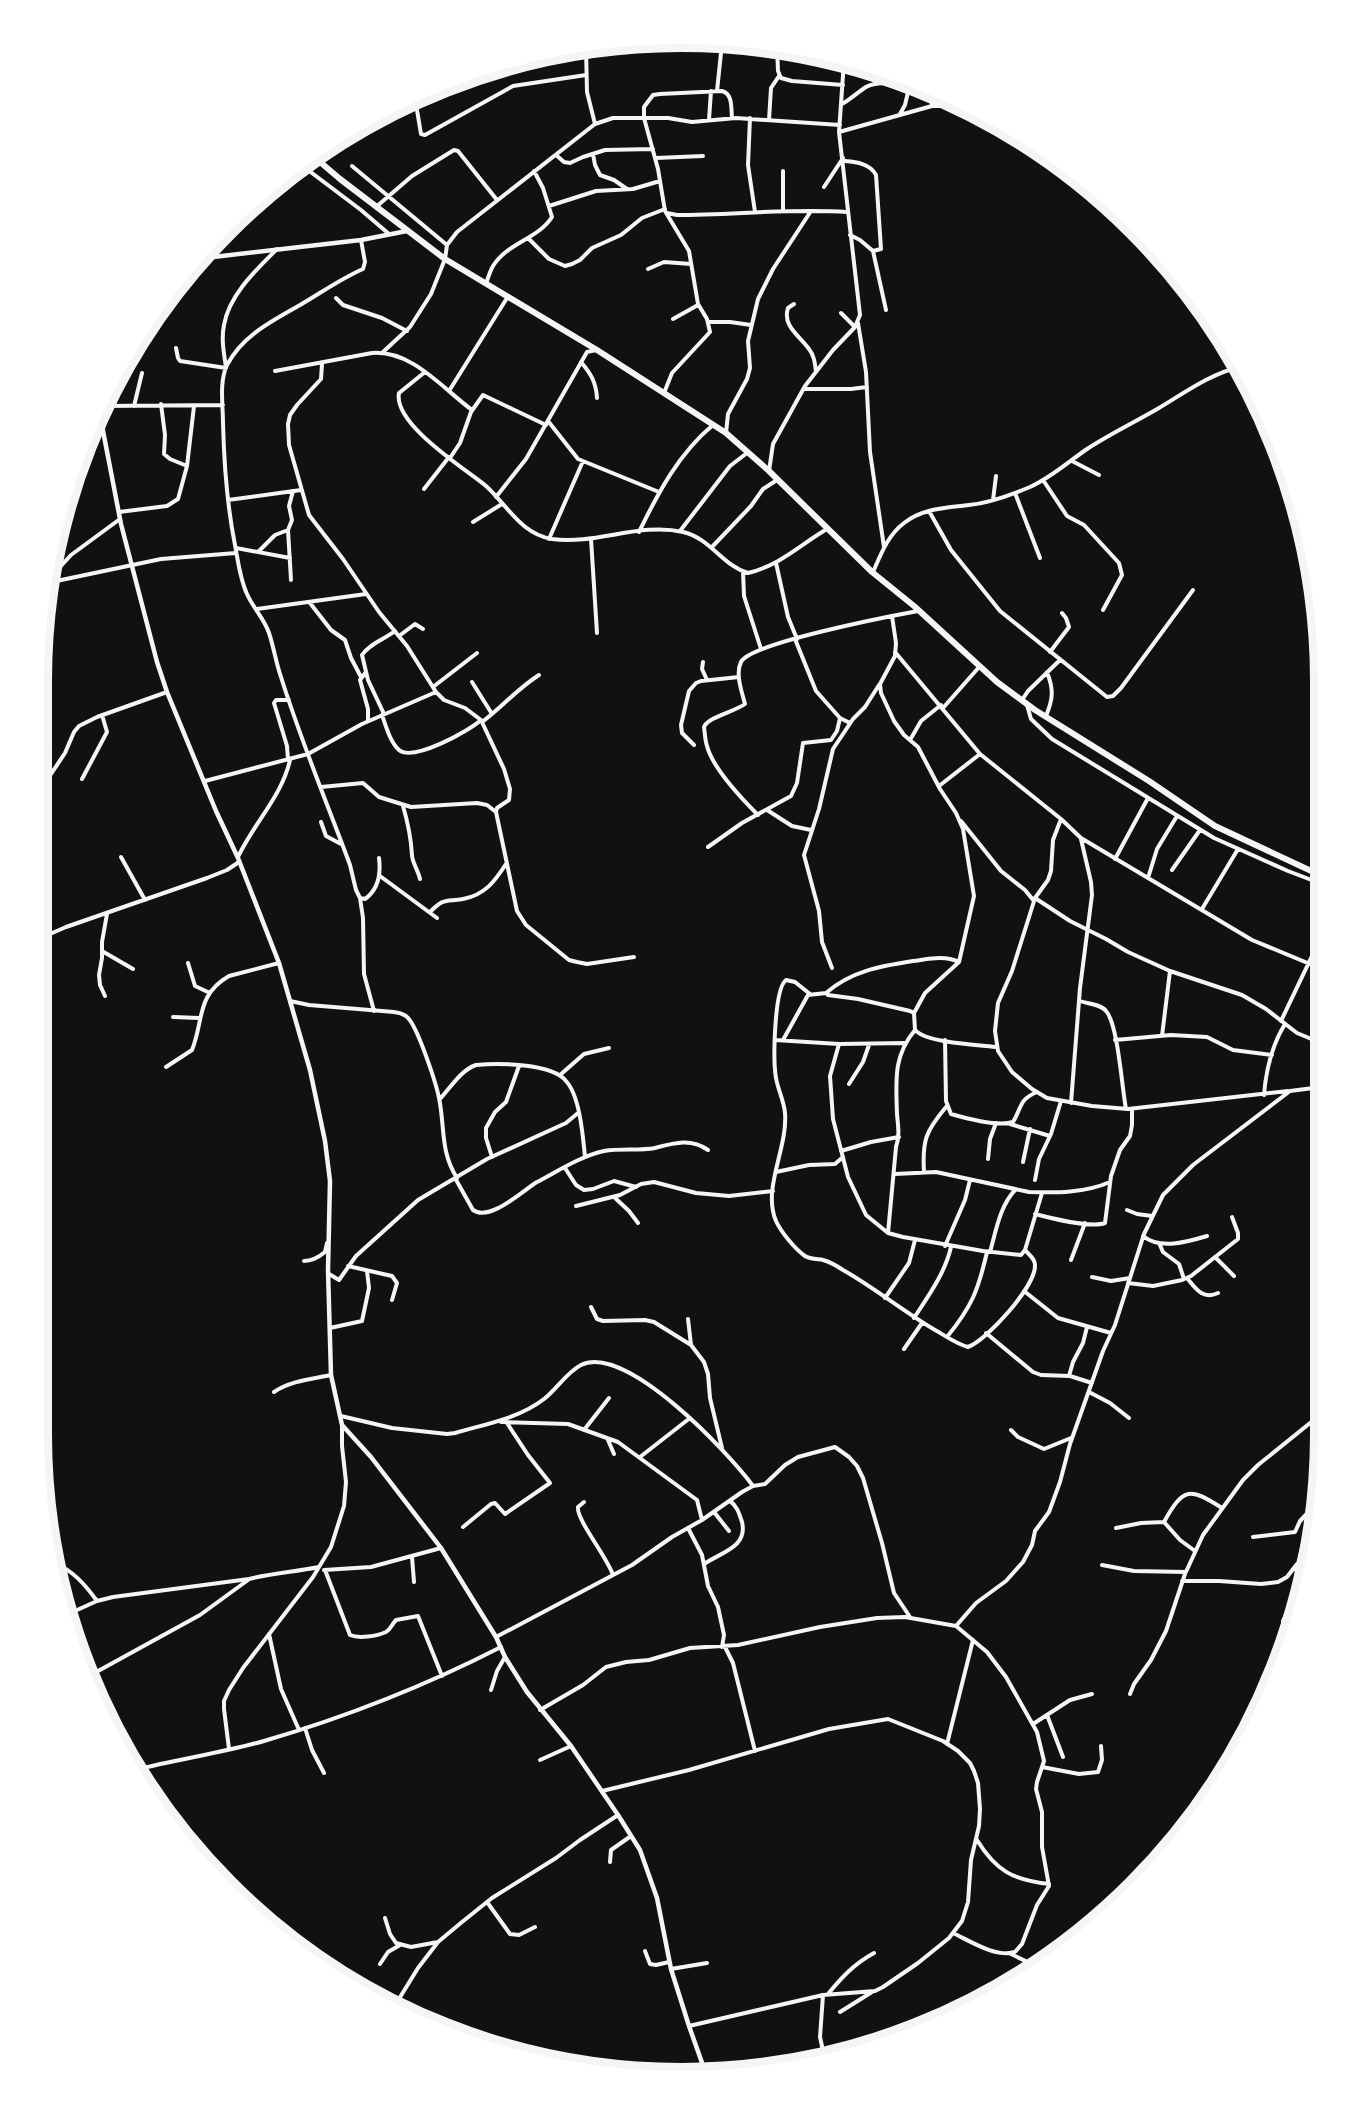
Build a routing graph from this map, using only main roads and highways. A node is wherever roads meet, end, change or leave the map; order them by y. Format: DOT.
graph roads {
  1 [pos="320,162"];
  2 [pos="1314,872"];
  1 -- 2 [label="highway"];
}
